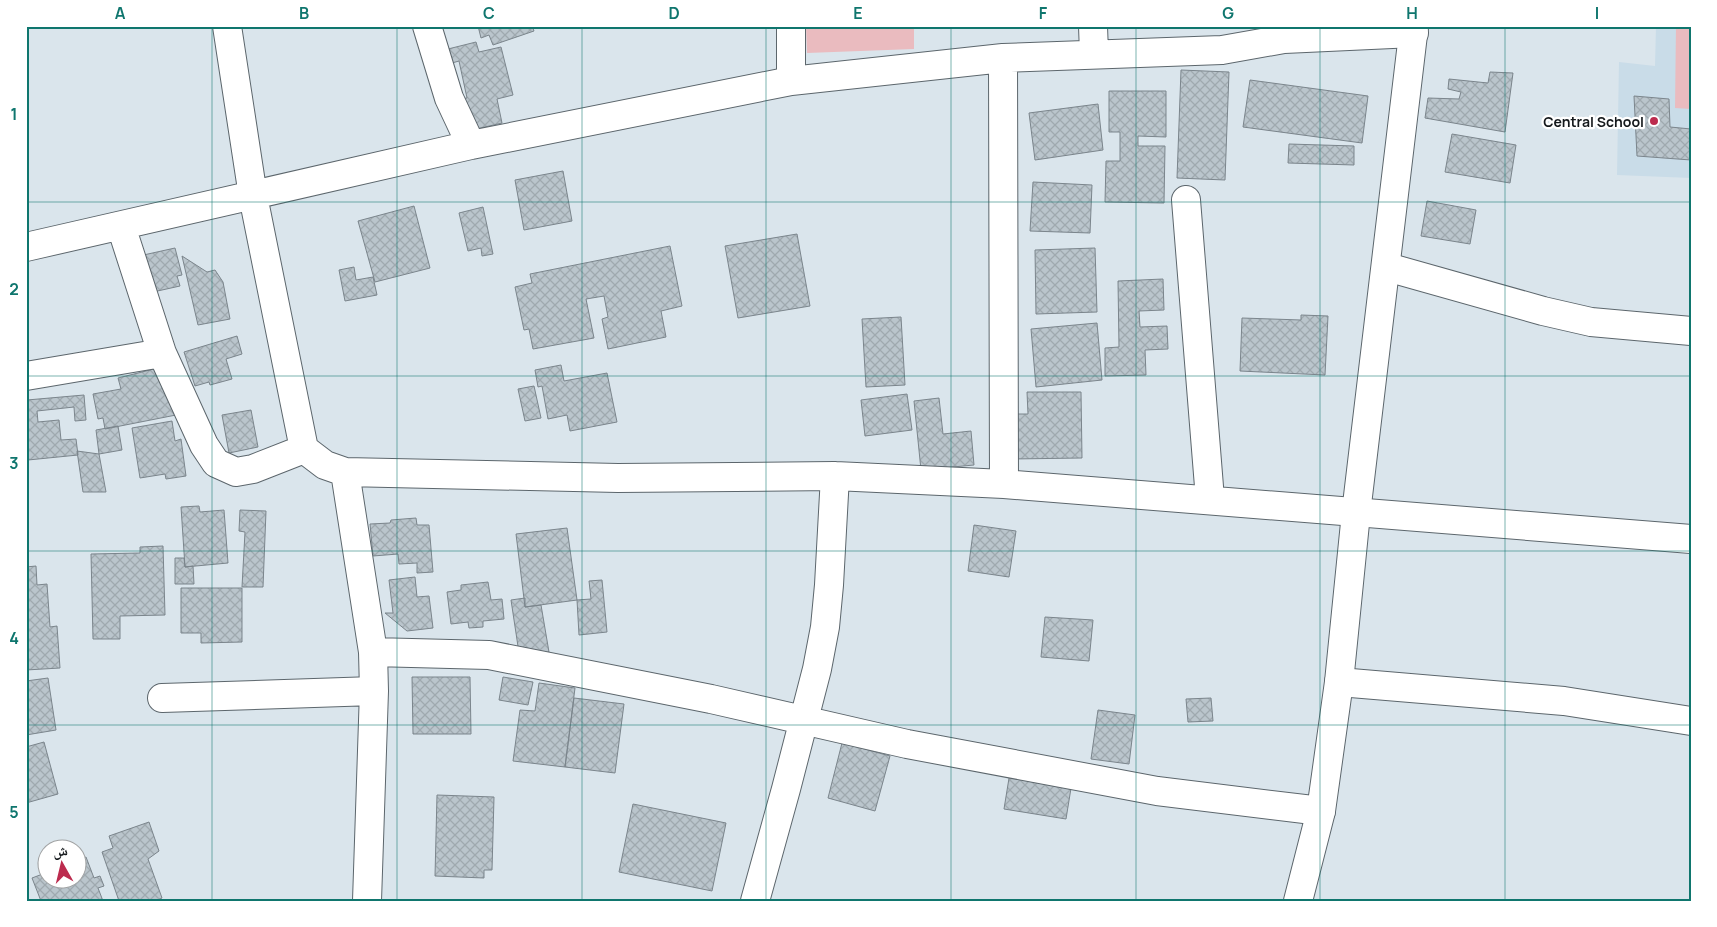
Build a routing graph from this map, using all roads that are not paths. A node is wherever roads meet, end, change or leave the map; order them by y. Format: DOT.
graph roads {
  1 [pos="227,26"];
  2 [pos="427,26"];
  3 [pos="791,26"];
  4 [pos="1093,26"];
  5 [pos="1414,30"];
  6 [pos="1094,53"];
  7 [pos="1003,58"];
  8 [pos="791,81"];
  9 [pos="471,145"];
  10 [pos="253,196"];
  11 [pos="1186,200"];
  12 [pos="121,226"];
  13 [pos="26,247"];
  14 [pos="1387,267"];
  15 [pos="1691,331"];
  16 [pos="162,353"];
  17 [pos="26,376"];
  18 [pos="304,449"];
  19 [pos="345,472"];
  20 [pos="835,476"];
  21 [pos="1004,484"];
  22 [pos="1210,499"];
  23 [pos="1356,513"];
  24 [pos="1691,538"];
  25 [pos="373,652"];
  26 [pos="1339,682"];
  27 [pos="374,691"];
  28 [pos="162,698"];
  29 [pos="804,718"];
  30 [pos="1691,721"];
  31 [pos="1321,811"];
  32 [pos="367,901"];
  33 [pos="755,901"];
  34 [pos="1298,901"];
  1 -- 10 [label="street"];
  2 -- 9 [label="street"];
  3 -- 8 [label="street"];
  4 -- 6 [label="street"];
  5 -- 6 [label="street"];
  5 -- 14 [label="street"];
  6 -- 7 [label="street"];
  7 -- 8 [label="street"];
  7 -- 21 [label="street"];
  8 -- 9 [label="street"];
  9 -- 10 [label="street"];
  10 -- 12 [label="street"];
  10 -- 18 [label="street"];
  11 -- 22 [label="street"];
  12 -- 13 [label="street"];
  12 -- 16 [label="street"];
  14 -- 15 [label="street"];
  14 -- 23 [label="street"];
  16 -- 17 [label="street"];
  16 -- 18 [label="street"];
  18 -- 19 [label="street"];
  19 -- 20 [label="street"];
  19 -- 25 [label="street"];
  20 -- 21 [label="street"];
  20 -- 29 [label="street"];
  21 -- 22 [label="street"];
  22 -- 23 [label="street"];
  23 -- 24 [label="street"];
  23 -- 26 [label="street"];
  25 -- 27 [label="street"];
  25 -- 29 [label="street"];
  26 -- 30 [label="street"];
  26 -- 31 [label="street"];
  27 -- 28 [label="street"];
  27 -- 32 [label="street"];
  29 -- 31 [label="street"];
  29 -- 33 [label="street"];
  31 -- 34 [label="street"];
}
